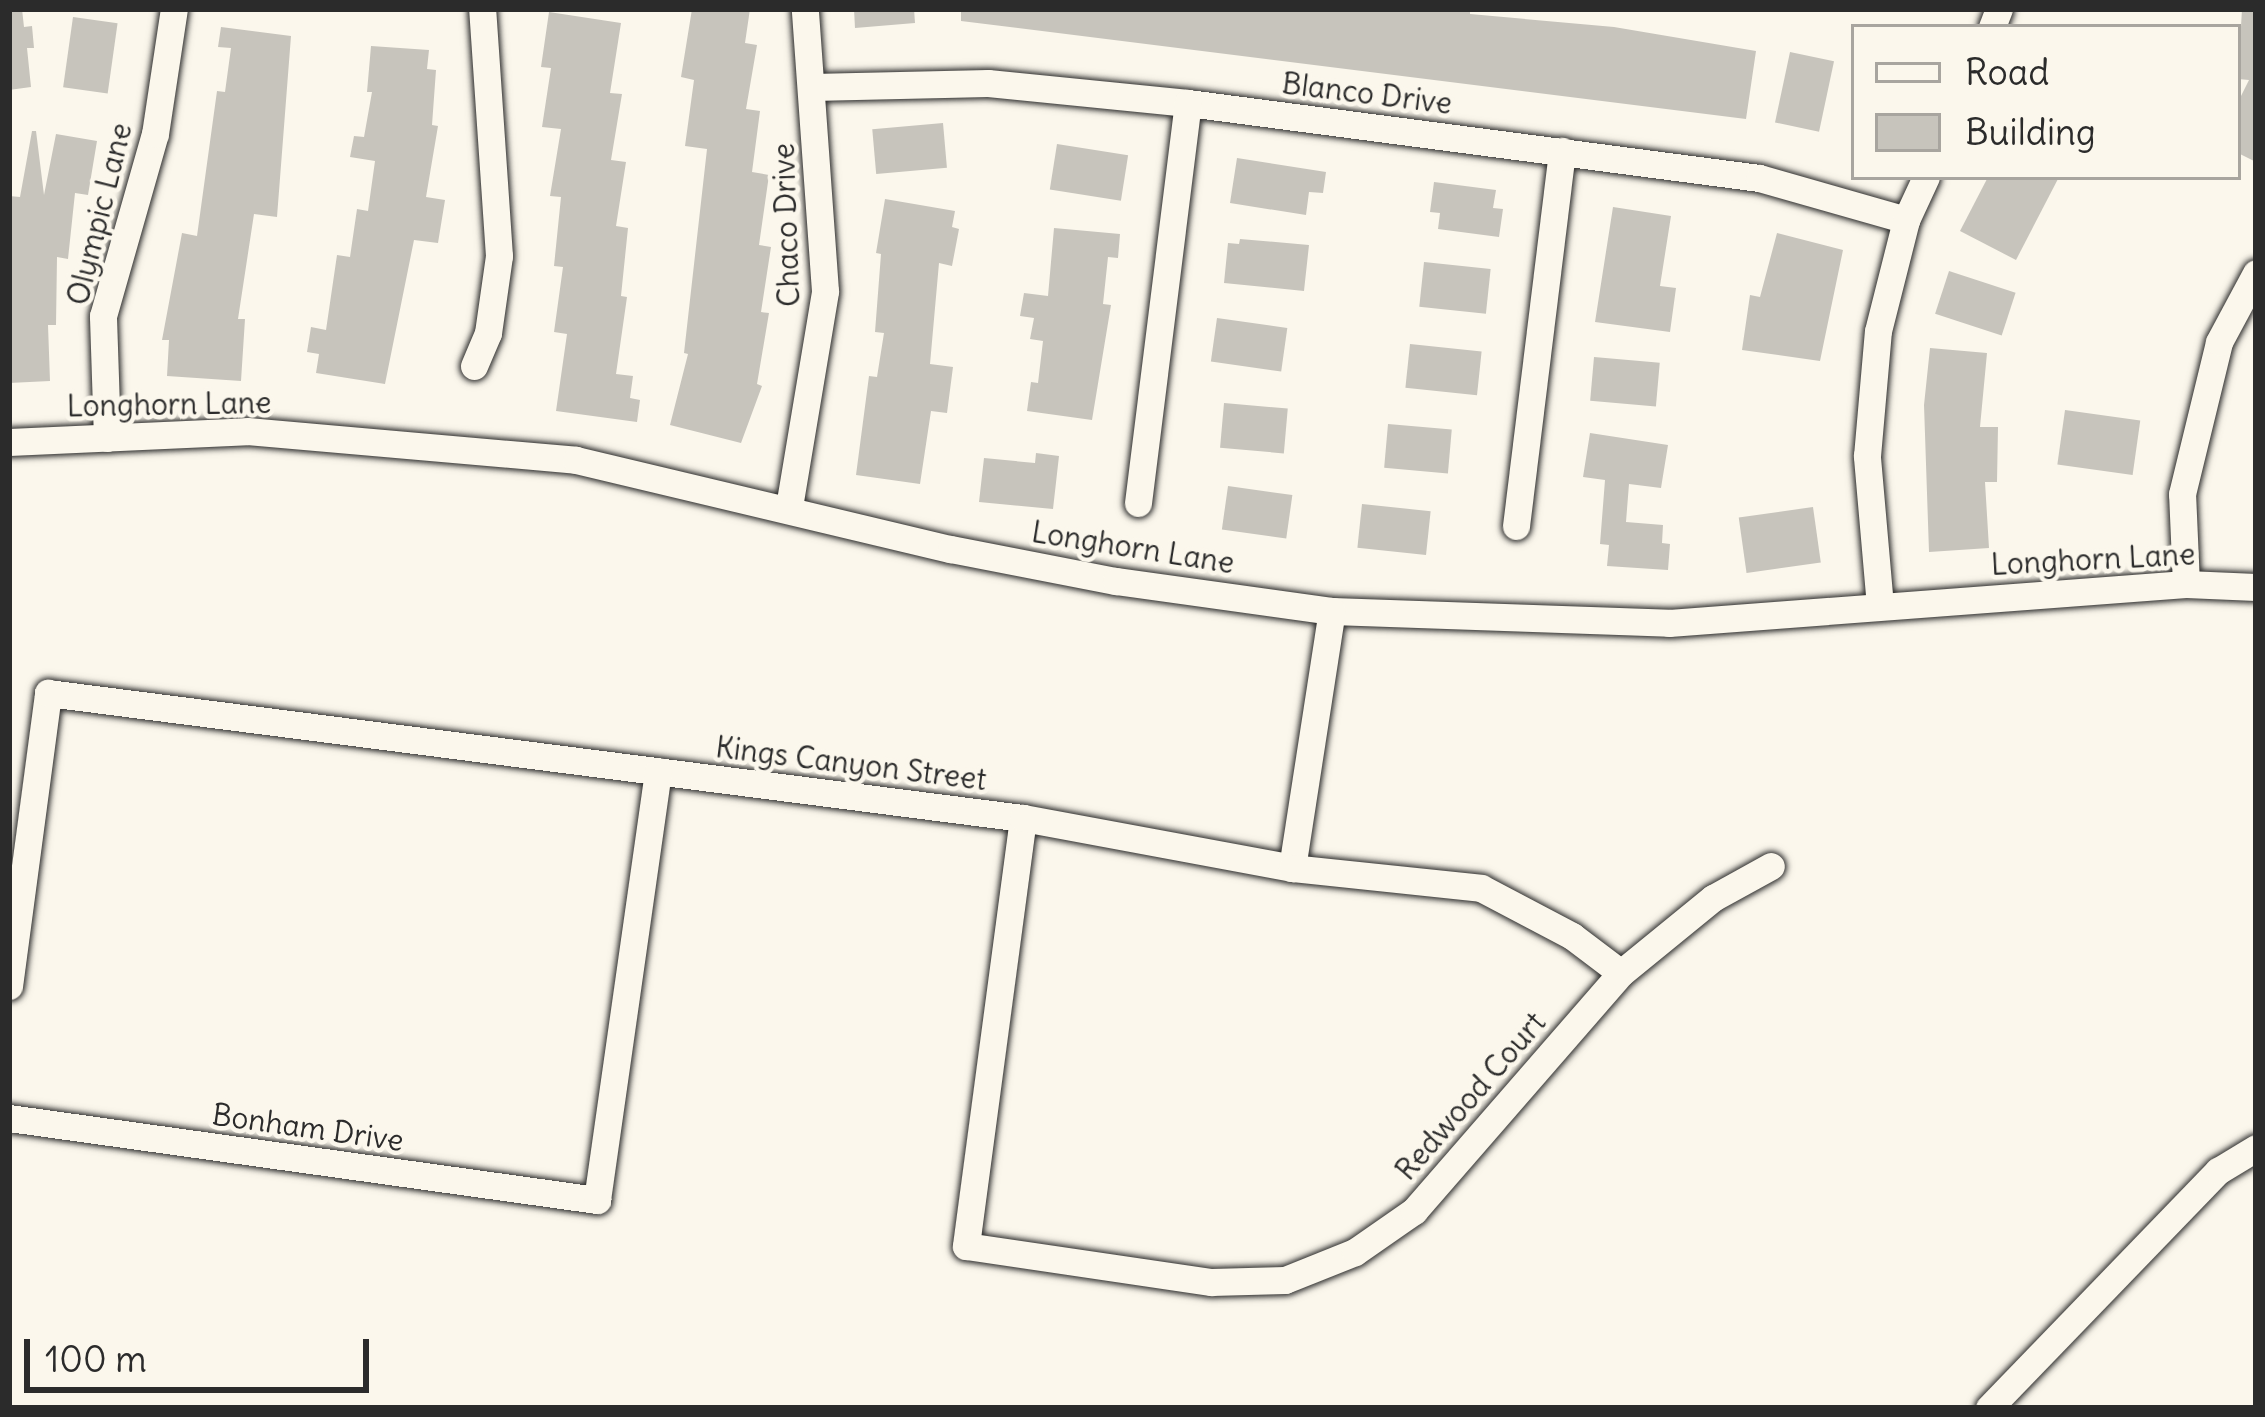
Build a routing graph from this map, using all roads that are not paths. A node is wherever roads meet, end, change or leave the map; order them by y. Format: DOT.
graph roads {
  1 [pos="174,9"];
  2 [pos="482,9"];
  3 [pos="805,9"];
  4 [pos="812,87"];
  5 [pos="1188,104"];
  6 [pos="1562,151"];
  7 [pos="1925,180"];
  8 [pos="1906,220"];
  9 [pos="2256,273"];
  10 [pos="474,366"];
  11 [pos="107,438"];
  12 [pos="9,442"];
  13 [pos="1138,502"];
  14 [pos="789,507"];
  15 [pos="1516,526"];
  16 [pos="2186,584"];
  17 [pos="2256,586"];
  18 [pos="1880,606"];
  19 [pos="1332,610"];
  20 [pos="658,771"];
  21 [pos="1023,818"];
  22 [pos="1771,866"];
  23 [pos="1292,868"];
  24 [pos="1621,973"];
  25 [pos="9,986"];
  26 [pos="9,1118"];
  27 [pos="2256,1148"];
  28 [pos="1989,1408"];
  1 -- 11 [label="street, Olympic Lane"];
  2 -- 10 [label="street"];
  3 -- 4 [label="street, Chaco Drive"];
  4 -- 5 [label="street, Blanco Drive"];
  4 -- 14 [label="street, Chaco Drive"];
  5 -- 6 [label="street, Blanco Drive"];
  5 -- 13 [label="street"];
  6 -- 8 [label="street, Blanco Drive"];
  6 -- 15 [label="street"];
  7 -- 8 [label="street"];
  8 -- 18 [label="street"];
  9 -- 16 [label="street"];
  11 -- 12 [label="street, Longhorn Lane"];
  11 -- 14 [label="street, Longhorn Lane"];
  14 -- 19 [label="street, Longhorn Lane"];
  16 -- 17 [label="street, Longhorn Lane"];
  16 -- 18 [label="street, Longhorn Lane"];
  18 -- 19 [label="street, Longhorn Lane"];
  19 -- 23 [label="street"];
  20 -- 21 [label="street, Kings Canyon Street"];
  20 -- 25 [label="street, Kings Canyon Street"];
  20 -- 26 [label="street, Bonham Drive"];
  21 -- 23 [label="street, Kings Canyon Street"];
  21 -- 24 [label="street, Redwood Court"];
  22 -- 24 [label="street, Redwood Court"];
  23 -- 24 [label="street, Kings Canyon Street"];
  27 -- 28 [label="street"];
}
